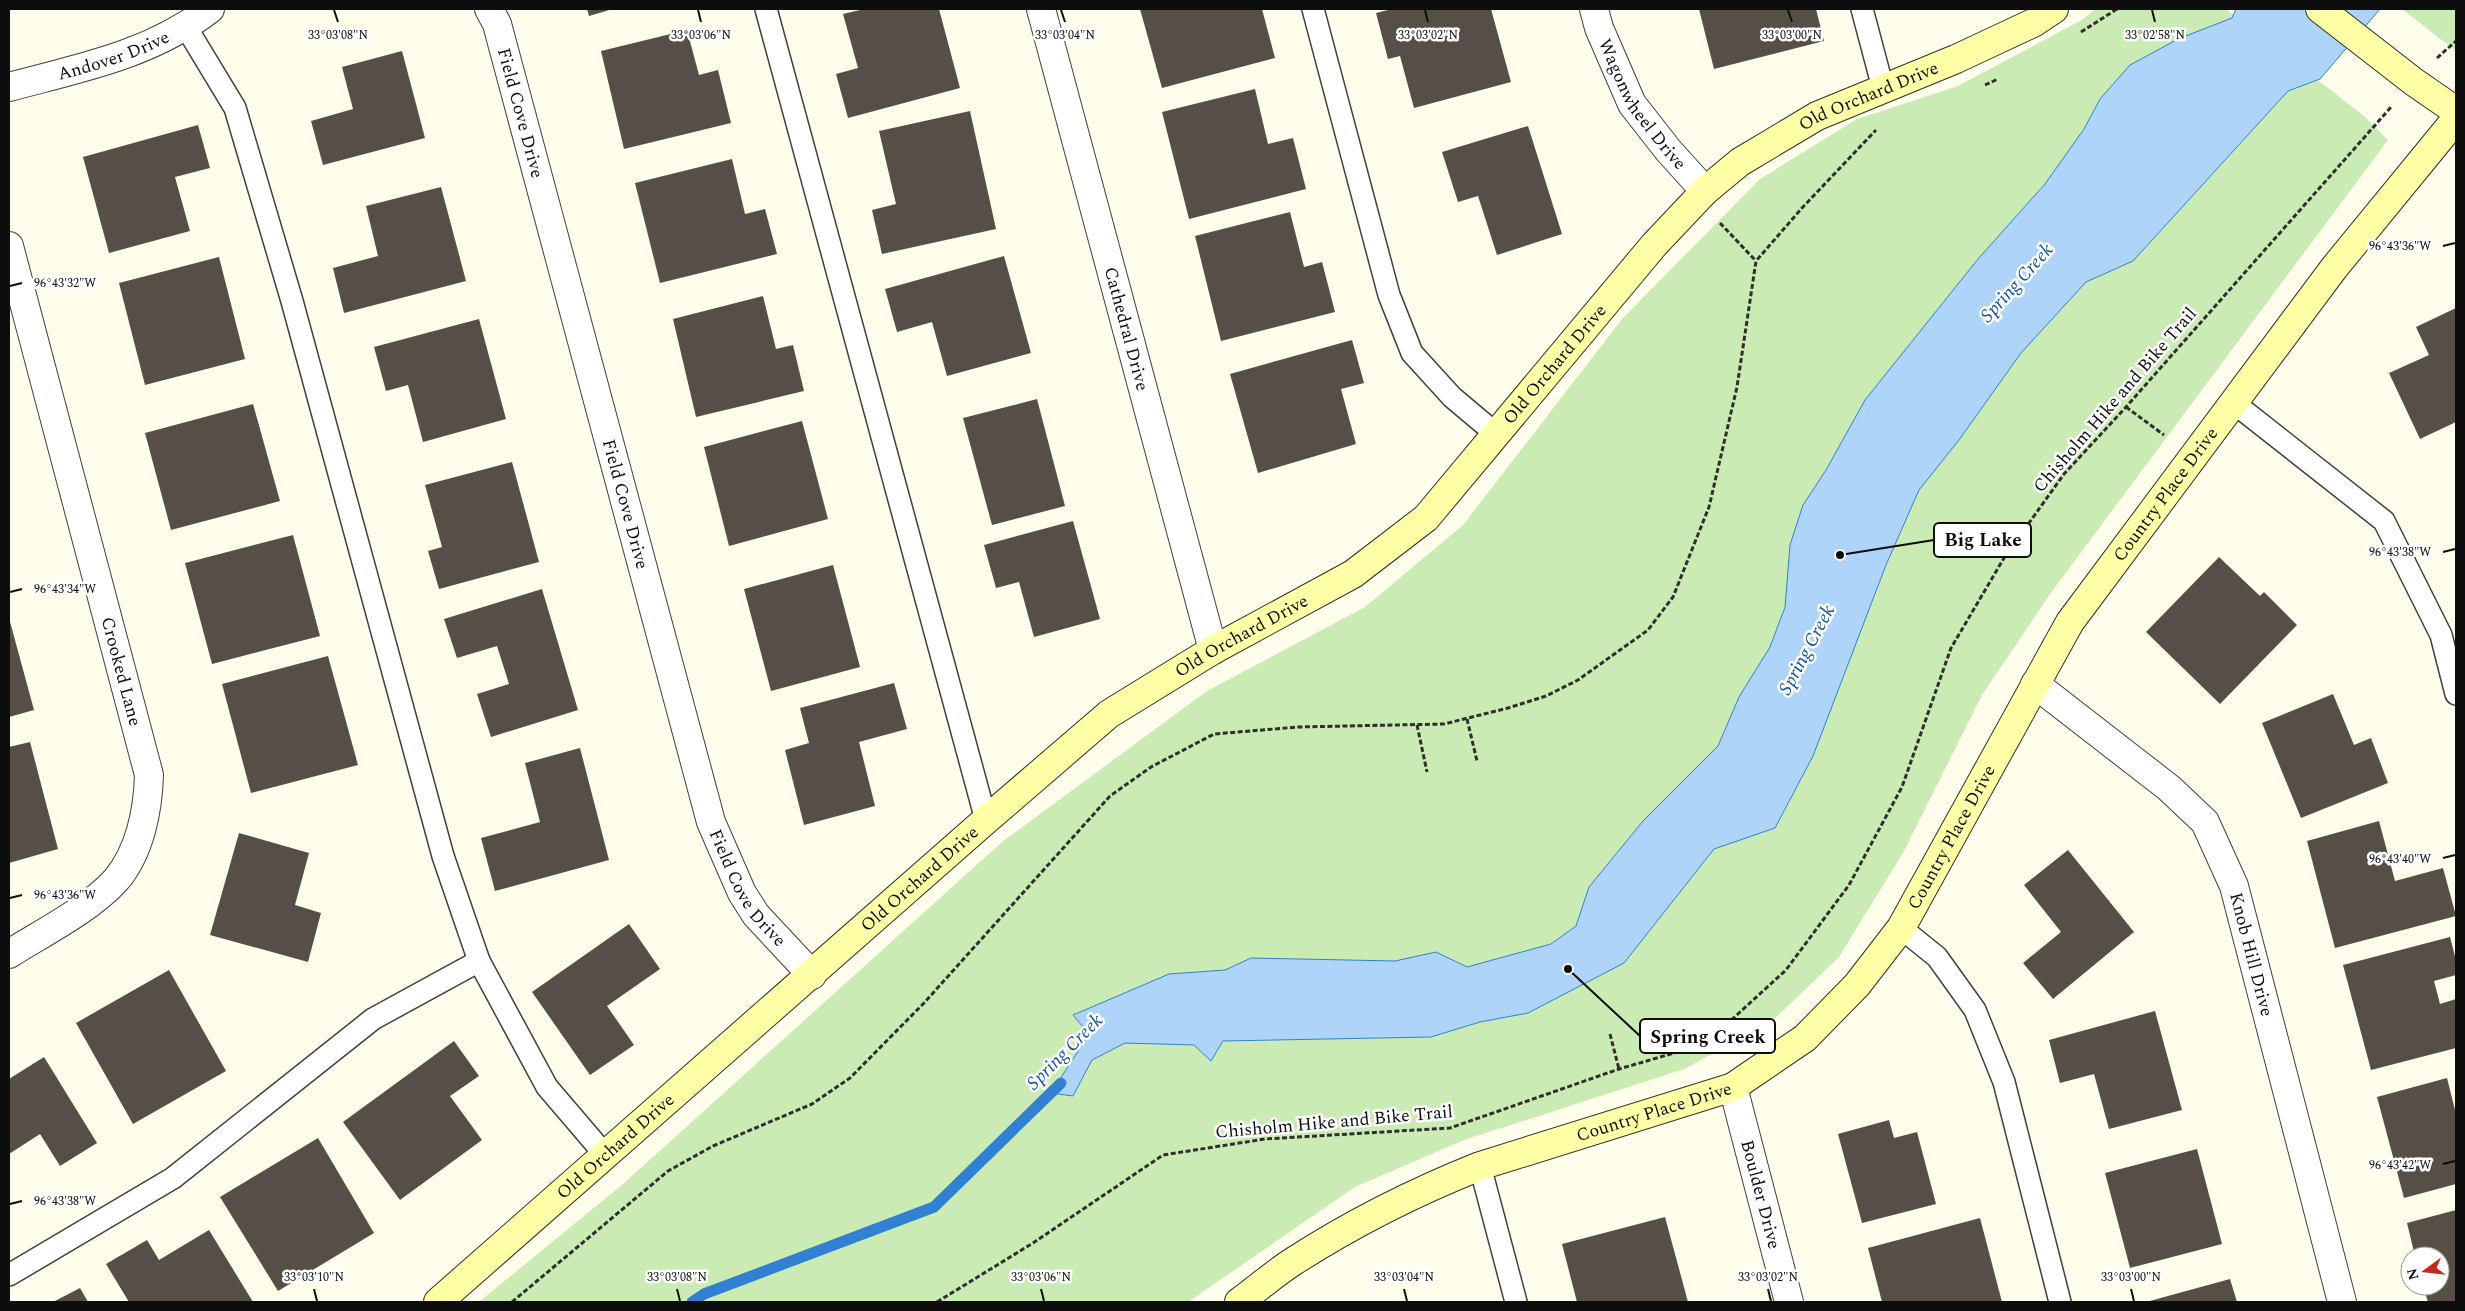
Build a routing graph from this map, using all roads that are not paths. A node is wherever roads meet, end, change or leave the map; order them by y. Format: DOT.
graph roads {
  1 [pos="210,9"];
  2 [pos="489,9"];
  3 [pos="766,9"];
  4 [pos="1041,9"];
  5 [pos="1313,9"];
  6 [pos="1594,9"];
  7 [pos="1862,9"];
  8 [pos="2054,9"];
  9 [pos="2320,9"];
  10 [pos="186,27"];
  11 [pos="9,87"];
  12 [pos="1882,88"];
  13 [pos="2456,111"];
  14 [pos="2456,119"];
  15 [pos="1701,194"];
  16 [pos="9,246"];
  17 [pos="2234,403"];
  18 [pos="1496,434"];
  19 [pos="1213,650"];
  20 [pos="2035,684"];
  21 [pos="2456,694"];
  22 [pos="986,820"];
  23 [pos="1901,928"];
  24 [pos="9,954"];
  25 [pos="480,961"];
  26 [pos="812,975"];
  27 [pos="1733,1087"];
  28 [pos="606,1156"];
  29 [pos="1480,1166"];
  30 [pos="9,1275"];
  31 [pos="438,1302"];
  32 [pos="1239,1302"];
  33 [pos="1516,1302"];
  34 [pos="1789,1302"];
  35 [pos="2060,1302"];
  36 [pos="2342,1302"];
  1 -- 10 [label="street, Andover Drive"];
  2 -- 26 [label="street, Field Cove Drive"];
  3 -- 22 [label="lane"];
  4 -- 19 [label="street, Cathedral Drive"];
  5 -- 18 [label="lane"];
  6 -- 15 [label="street, Wagonwheel Drive"];
  7 -- 12 [label="lane"];
  8 -- 12 [label="street, Old Orchard Drive"];
  9 -- 13 [label="street"];
  10 -- 11 [label="street, Andover Drive"];
  10 -- 25 [label="lane"];
  12 -- 15 [label="street, Old Orchard Drive"];
  14 -- 17 [label="street, Country Place Drive"];
  15 -- 18 [label="street, Old Orchard Drive"];
  16 -- 24 [label="street, Crooked Lane"];
  17 -- 20 [label="street, Country Place Drive"];
  17 -- 21 [label="lane"];
  18 -- 19 [label="street, Old Orchard Drive"];
  19 -- 22 [label="street, Old Orchard Drive"];
  20 -- 23 [label="street, Country Place Drive"];
  20 -- 36 [label="street, Knob Hill Drive"];
  22 -- 26 [label="street, Old Orchard Drive"];
  23 -- 27 [label="street, Country Place Drive"];
  23 -- 35 [label="lane"];
  25 -- 28 [label="lane"];
  25 -- 30 [label="lane"];
  26 -- 28 [label="street, Old Orchard Drive"];
  27 -- 29 [label="street, Country Place Drive"];
  27 -- 34 [label="street, Boulder Drive"];
  28 -- 31 [label="street, Old Orchard Drive"];
  29 -- 32 [label="street, Country Place Drive"];
  29 -- 33 [label="lane"];
}
